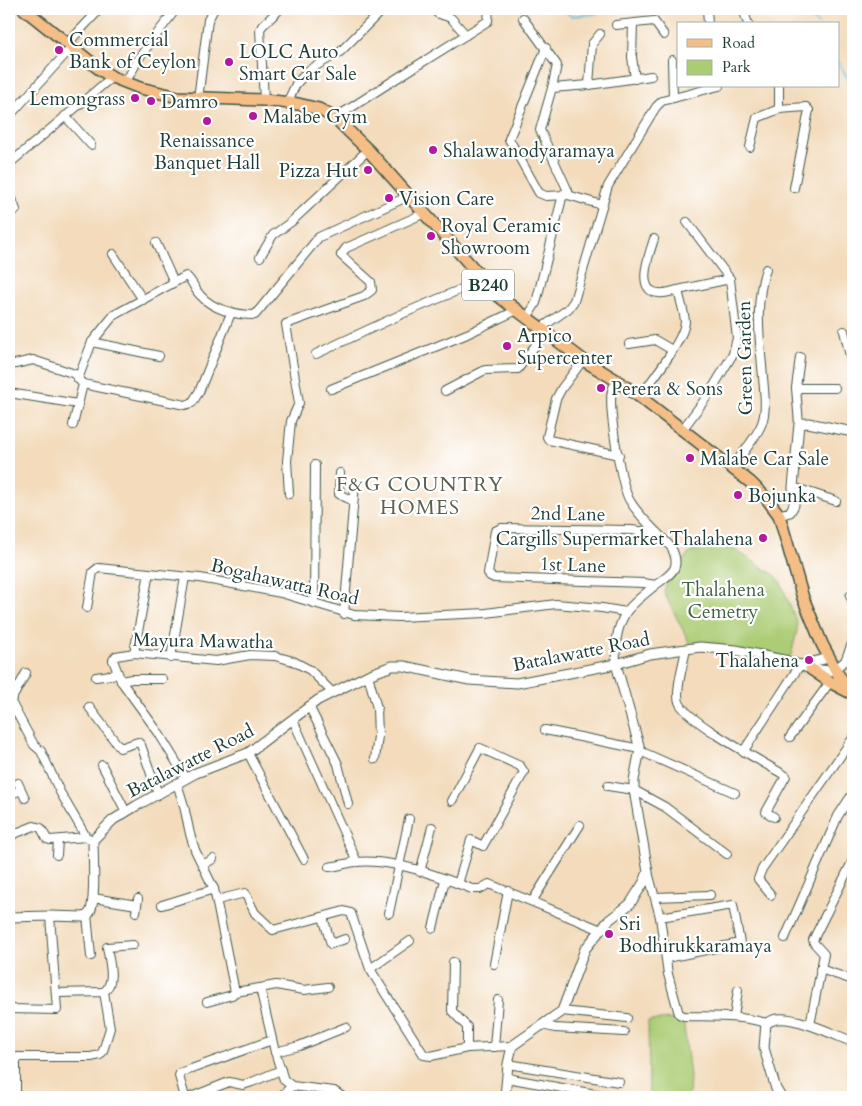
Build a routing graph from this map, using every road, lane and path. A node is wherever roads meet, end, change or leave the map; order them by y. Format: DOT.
graph roads {
  1 [pos="24,9"];
  2 [pos="100,9"];
  3 [pos="176,9"];
  4 [pos="214,9"];
  5 [pos="280,9"];
  6 [pos="384,9"];
  7 [pos="433,9"];
  8 [pos="490,9"];
  9 [pos="707,9"];
  10 [pos="744,12"];
  11 [pos="523,18"];
  12 [pos="708,22"];
  13 [pos="747,22"];
  14 [pos="633,24"];
  15 [pos="616,25"];
  16 [pos="600,34"];
  17 [pos="466,35"];
  18 [pos="664,35"];
  19 [pos="69,46"];
  20 [pos="546,48"];
  21 [pos="672,60"];
  22 [pos="112,76"];
  23 [pos="652,76"];
  24 [pos="635,79"];
  25 [pos="125,82"];
  26 [pos="589,85"];
  27 [pos="552,88"];
  28 [pos="711,88"];
  29 [pos="779,88"];
  30 [pos="673,98"];
  31 [pos="198,99"];
  32 [pos="264,100"];
  33 [pos="287,102"];
  34 [pos="779,109"];
  35 [pos="12,112"];
  36 [pos="64,116"];
  37 [pos="335,118"];
  38 [pos="91,145"];
  39 [pos="750,148"];
  40 [pos="368,150"];
  41 [pos="9,164"];
  42 [pos="794,188"];
  43 [pos="9,191"];
  44 [pos="566,195"];
  45 [pos="409,196"];
  46 [pos="602,205"];
  47 [pos="16,210"];
  48 [pos="425,213"];
  49 [pos="687,222"];
  50 [pos="654,239"];
  51 [pos="156,243"];
  52 [pos="114,254"];
  53 [pos="260,257"];
  54 [pos="766,269"];
  55 [pos="730,279"];
  56 [pos="483,280"];
  57 [pos="174,282"];
  58 [pos="678,290"];
  59 [pos="143,300"];
  60 [pos="517,310"];
  61 [pos="231,313"];
  62 [pos="527,318"];
  63 [pos="543,330"];
  64 [pos="844,331"];
  65 [pos="92,342"];
  66 [pos="629,344"];
  67 [pos="672,350"];
  68 [pos="316,354"];
  69 [pos="159,356"];
  70 [pos="800,357"];
  71 [pos="583,360"];
  72 [pos="15,364"];
  73 [pos="853,368"];
  74 [pos="616,380"];
  75 [pos="81,382"];
  76 [pos="796,388"];
  77 [pos="835,388"];
  78 [pos="331,389"];
  79 [pos="445,391"];
  80 [pos="9,393"];
  81 [pos="640,397"];
  82 [pos="78,404"];
  83 [pos="799,424"];
  84 [pos="73,425"];
  85 [pos="682,430"];
  86 [pos="853,432"];
  87 [pos="619,455"];
  88 [pos="315,465"];
  89 [pos="732,468"];
  90 [pos="340,473"];
  91 [pos="355,484"];
  92 [pos="794,487"];
  93 [pos="289,494"];
  94 [pos="353,500"];
  95 [pos="836,501"];
  96 [pos="779,515"];
  97 [pos="658,533"];
  98 [pos="149,573"];
  99 [pos="490,576"];
  100 [pos="185,577"];
  101 [pos="655,585"];
  102 [pos="314,603"];
  103 [pos="87,608"];
  104 [pos="626,612"];
  105 [pos="344,614"];
  106 [pos="853,640"];
  107 [pos="686,648"];
  108 [pos="134,653"];
  109 [pos="171,658"];
  110 [pos="829,658"];
  111 [pos="616,664"];
  112 [pos="800,665"];
  113 [pos="812,669"];
  114 [pos="835,669"];
  115 [pos="26,674"];
  116 [pos="368,675"];
  117 [pos="96,677"];
  118 [pos="120,678"];
  119 [pos="162,679"];
  120 [pos="830,682"];
  121 [pos="332,692"];
  122 [pos="853,694"];
  123 [pos="10,703"];
  124 [pos="309,706"];
  125 [pos="89,707"];
  126 [pos="293,720"];
  127 [pos="545,730"];
  128 [pos="790,737"];
  129 [pos="853,738"];
  130 [pos="640,750"];
  131 [pos="743,752"];
  132 [pos="248,753"];
  133 [pos="375,759"];
  134 [pos="102,765"];
  135 [pos="186,778"];
  136 [pos="177,783"];
  137 [pos="608,786"];
  138 [pos="634,790"];
  139 [pos="735,793"];
  140 [pos="853,793"];
  141 [pos="158,794"];
  142 [pos="9,795"];
  143 [pos="25,798"];
  144 [pos="452,801"];
  145 [pos="348,804"];
  146 [pos="126,812"];
  147 [pos="774,817"];
  148 [pos="409,819"];
  149 [pos="580,824"];
  150 [pos="432,827"];
  151 [pos="9,836"];
  152 [pos="90,839"];
  153 [pos="58,840"];
  154 [pos="727,854"];
  155 [pos="57,855"];
  156 [pos="304,858"];
  157 [pos="213,859"];
  158 [pos="853,860"];
  159 [pos="357,862"];
  160 [pos="203,865"];
  161 [pos="398,866"];
  162 [pos="329,867"];
  163 [pos="420,872"];
  164 [pos="648,872"];
  165 [pos="445,880"];
  166 [pos="458,884"];
  167 [pos="214,889"];
  168 [pos="508,891"];
  169 [pos="710,895"];
  170 [pos="772,895"];
  171 [pos="656,897"];
  172 [pos="93,898"];
  173 [pos="217,900"];
  174 [pos="533,900"];
  175 [pos="162,904"];
  176 [pos="137,905"];
  177 [pos="389,913"];
  178 [pos="87,915"];
  179 [pos="50,916"];
  180 [pos="9,917"];
  181 [pos="323,917"];
  182 [pos="660,917"];
  183 [pos="433,928"];
  184 [pos="601,930"];
  185 [pos="784,938"];
  186 [pos="345,939"];
  187 [pos="410,941"];
  188 [pos="133,944"];
  189 [pos="90,956"];
  190 [pos="667,958"];
  191 [pos="453,962"];
  192 [pos="494,964"];
  193 [pos="820,969"];
  194 [pos="370,970"];
  195 [pos="853,980"];
  196 [pos="328,987"];
  197 [pos="260,988"];
  198 [pos="738,990"];
  199 [pos="104,992"];
  200 [pos="236,992"];
  201 [pos="57,993"];
  202 [pos="498,1000"];
  203 [pos="207,1002"];
  204 [pos="9,1009"];
  205 [pos="562,1011"];
  206 [pos="734,1017"];
  207 [pos="626,1018"];
  208 [pos="766,1023"];
  209 [pos="542,1025"];
  210 [pos="810,1025"];
  211 [pos="346,1027"];
  212 [pos="624,1032"];
  213 [pos="272,1040"];
  214 [pos="853,1042"];
  215 [pos="512,1046"];
  216 [pos="494,1047"];
  217 [pos="467,1048"];
  218 [pos="275,1052"];
  219 [pos="508,1064"];
  220 [pos="281,1070"];
  221 [pos="507,1078"];
  222 [pos="12,1080"];
  223 [pos="619,1082"];
  224 [pos="292,1086"];
  225 [pos="584,1094"];
  226 [pos="14,1097"];
  227 [pos="185,1097"];
  228 [pos="191,1097"];
  229 [pos="280,1097"];
  230 [pos="343,1097"];
  231 [pos="505,1097"];
  232 [pos="612,1097"];
  233 [pos="781,1097"];
  1 -- 19 [label="main road, B240"];
  2 -- 19 [label="street"];
  3 -- 25 [label="street"];
  4 -- 31 [label="street"];
  5 -- 32 [label="street"];
  6 -- 33 [label="street"];
  7 -- 17 [label="street"];
  8 -- 17 [label="street"];
  9 -- 12 [label="street"];
  10 -- 13 [label="street"];
  11 -- 20 [label="street"];
  14 -- 15 [label="street"];
  14 -- 18 [label="street"];
  14 -- 24 [label="street"];
  16 -- 26 [label="street"];
  17 -- 37 [label="street"];
  19 -- 22 [label="main road, B240"];
  19 -- 35 [label="street"];
  20 -- 27 [label="street"];
  20 -- 44 [label="street"];
  21 -- 30 [label="street"];
  22 -- 25 [label="main road, B240"];
  22 -- 36 [label="street"];
  23 -- 24 [label="street"];
  24 -- 26 [label="street"];
  25 -- 31 [label="main road, B240"];
  26 -- 27 [label="street"];
  27 -- 44 [label="street"];
  28 -- 30 [label="street"];
  29 -- 34 [label="street"];
  30 -- 46 [label="street"];
  31 -- 32 [label="main road, B240"];
  32 -- 33 [label="main road, B240"];
  33 -- 37 [label="main road, B240"];
  34 -- 39 [label="street"];
  34 -- 42 [label="street"];
  36 -- 38 [label="street"];
  36 -- 41 [label="street"];
  37 -- 40 [label="main road, B240"];
  40 -- 45 [label="main road, B240"];
  40 -- 53 [label="street"];
  43 -- 47 [label="street"];
  44 -- 46 [label="street"];
  44 -- 62 [label="street"];
  45 -- 48 [label="main road, B240"];
  45 -- 61 [label="street"];
  46 -- 63 [label="street"];
  48 -- 56 [label="main road, B240"];
  48 -- 93 [label="street"];
  49 -- 55 [label="street"];
  50 -- 58 [label="street"];
  51 -- 57 [label="street"];
  52 -- 59 [label="street"];
  54 -- 89 [label="street, Green Garden"];
  55 -- 58 [label="street"];
  55 -- 85 [label="street"];
  56 -- 60 [label="main road, B240"];
  56 -- 68 [label="street"];
  57 -- 59 [label="street"];
  57 -- 61 [label="street"];
  58 -- 67 [label="street"];
  59 -- 65 [label="street"];
  60 -- 62 [label="main road, B240"];
  60 -- 78 [label="street"];
  61 -- 75 [label="street"];
  62 -- 63 [label="main road, B240"];
  63 -- 71 [label="main road, B240"];
  63 -- 79 [label="street"];
  64 -- 73 [label="street"];
  65 -- 69 [label="street"];
  65 -- 75 [label="street"];
  66 -- 67 [label="street"];
  67 -- 81 [label="street"];
  70 -- 76 [label="street"];
  71 -- 74 [label="main road, B240"];
  71 -- 87 [label="street"];
  72 -- 75 [label="street"];
  74 -- 81 [label="main road, B240"];
  74 -- 87 [label="street"];
  75 -- 82 [label="street"];
  76 -- 77 [label="street"];
  76 -- 83 [label="street"];
  80 -- 82 [label="street"];
  81 -- 85 [label="main road, B240"];
  82 -- 84 [label="street"];
  83 -- 86 [label="street"];
  83 -- 92 [label="street"];
  85 -- 89 [label="main road, B240"];
  87 -- 97 [label="street"];
  88 -- 102 [label="street"];
  89 -- 96 [label="main road, B240"];
  90 -- 94 [label="street"];
  91 -- 94 [label="street"];
  92 -- 95 [label="street"];
  92 -- 96 [label="street"];
  94 -- 105 [label="street"];
  96 -- 110 [label="main road, B240"];
  97 -- 99 [label="street, 2nd Lane"];
  97 -- 101 [label="street"];
  98 -- 100 [label="street, Bogahawatta Road"];
  98 -- 103 [label="street, Bogahawatta Road"];
  98 -- 108 [label="street"];
  99 -- 101 [label="street, 1st Lane"];
  100 -- 102 [label="street, Bogahawatta Road"];
  100 -- 109 [label="street"];
  101 -- 104 [label="street"];
  102 -- 105 [label="street, Bogahawatta Road"];
  104 -- 105 [label="street, Bogahawatta Road"];
  104 -- 111 [label="street"];
  106 -- 114 [label="street"];
  107 -- 111 [label="street, Batalawatte Road"];
  107 -- 112 [label="street, Batalawatte Road"];
  107 -- 131 [label="street"];
  108 -- 109 [label="street, Mayura Mawatha"];
  108 -- 118 [label="street, Mayura Mawatha"];
  109 -- 121 [label="street, Mayura Mawatha"];
  110 -- 112 [label="street"];
  110 -- 114 [label="main road, B240"];
  111 -- 116 [label="street, Batalawatte Road"];
  111 -- 130 [label="street"];
  112 -- 113 [label="street, Batalawatte Road"];
  112 -- 131 [label="street"];
  113 -- 114 [label="street, Batalawatte Road"];
  113 -- 120 [label="main road"];
  114 -- 122 [label="main road, B240"];
  115 -- 123 [label="street"];
  116 -- 121 [label="street, Batalawatte Road"];
  116 -- 133 [label="street"];
  117 -- 118 [label="street"];
  118 -- 119 [label="street"];
  118 -- 135 [label="street"];
  120 -- 122 [label="main road"];
  120 -- 128 [label="street"];
  121 -- 124 [label="street, Batalawatte Road"];
  123 -- 152 [label="street"];
  124 -- 126 [label="street, Batalawatte Road"];
  124 -- 145 [label="street"];
  125 -- 141 [label="street"];
  126 -- 132 [label="street, Batalawatte Road"];
  126 -- 159 [label="street"];
  127 -- 130 [label="street"];
  129 -- 170 [label="street"];
  130 -- 138 [label="street"];
  130 -- 139 [label="street"];
  131 -- 147 [label="street"];
  132 -- 135 [label="street, Batalawatte Road"];
  132 -- 156 [label="street"];
  134 -- 146 [label="street"];
  135 -- 136 [label="street, Batalawatte Road"];
  136 -- 141 [label="street, Batalawatte Road"];
  136 -- 160 [label="street"];
  137 -- 138 [label="street"];
  138 -- 154 [label="street"];
  138 -- 164 [label="street"];
  140 -- 185 [label="street"];
  141 -- 146 [label="street, Batalawatte Road"];
  142 -- 143 [label="street"];
  144 -- 166 [label="street"];
  146 -- 152 [label="street, Batalawatte Road"];
  148 -- 161 [label="street"];
  149 -- 174 [label="street"];
  150 -- 163 [label="street"];
  151 -- 153 [label="street"];
  152 -- 153 [label="street"];
  152 -- 172 [label="street"];
  153 -- 155 [label="street"];
  157 -- 160 [label="street"];
  158 -- 193 [label="street"];
  159 -- 161 [label="street"];
  159 -- 162 [label="street"];
  160 -- 167 [label="street"];
  161 -- 163 [label="street"];
  161 -- 177 [label="street"];
  163 -- 165 [label="street"];
  164 -- 171 [label="street"];
  164 -- 184 [label="street"];
  165 -- 166 [label="street"];
  165 -- 183 [label="street"];
  166 -- 168 [label="street"];
  167 -- 173 [label="street"];
  167 -- 175 [label="street"];
  168 -- 174 [label="street"];
  168 -- 192 [label="street"];
  169 -- 171 [label="street"];
  171 -- 182 [label="street"];
  172 -- 176 [label="street"];
  172 -- 178 [label="street"];
  173 -- 181 [label="street"];
  173 -- 200 [label="street"];
  174 -- 184 [label="street"];
  178 -- 179 [label="street"];
  178 -- 189 [label="street"];
  179 -- 180 [label="street"];
  179 -- 201 [label="street"];
  181 -- 186 [label="street"];
  181 -- 194 [label="street"];
  182 -- 190 [label="street"];
  182 -- 190 [label="street"];
  184 -- 205 [label="street"];
  187 -- 194 [label="street"];
  188 -- 199 [label="street"];
  190 -- 206 [label="street"];
  191 -- 217 [label="street"];
  193 -- 195 [label="street"];
  193 -- 210 [label="street"];
  194 -- 217 [label="street"];
  196 -- 197 [label="street"];
  197 -- 200 [label="street"];
  197 -- 213 [label="street"];
  198 -- 206 [label="street"];
  199 -- 201 [label="street"];
  199 -- 222 [label="street"];
  200 -- 203 [label="street"];
  201 -- 204 [label="street"];
  202 -- 216 [label="street"];
  205 -- 207 [label="street"];
  205 -- 209 [label="street"];
  206 -- 208 [label="street"];
  208 -- 210 [label="street"];
  208 -- 233 [label="street"];
  209 -- 212 [label="street"];
  209 -- 215 [label="street"];
  210 -- 214 [label="street"];
  211 -- 218 [label="street"];
  213 -- 218 [label="street"];
  213 -- 227 [label="street"];
  215 -- 216 [label="street"];
  215 -- 219 [label="street"];
  216 -- 217 [label="street"];
  218 -- 220 [label="street"];
  219 -- 221 [label="street"];
  219 -- 223 [label="street"];
  220 -- 224 [label="street"];
  220 -- 228 [label="street"];
  221 -- 225 [label="street"];
  221 -- 231 [label="street"];
  222 -- 226 [label="street"];
  224 -- 229 [label="street"];
  224 -- 230 [label="street"];
  225 -- 232 [label="street"];
}
